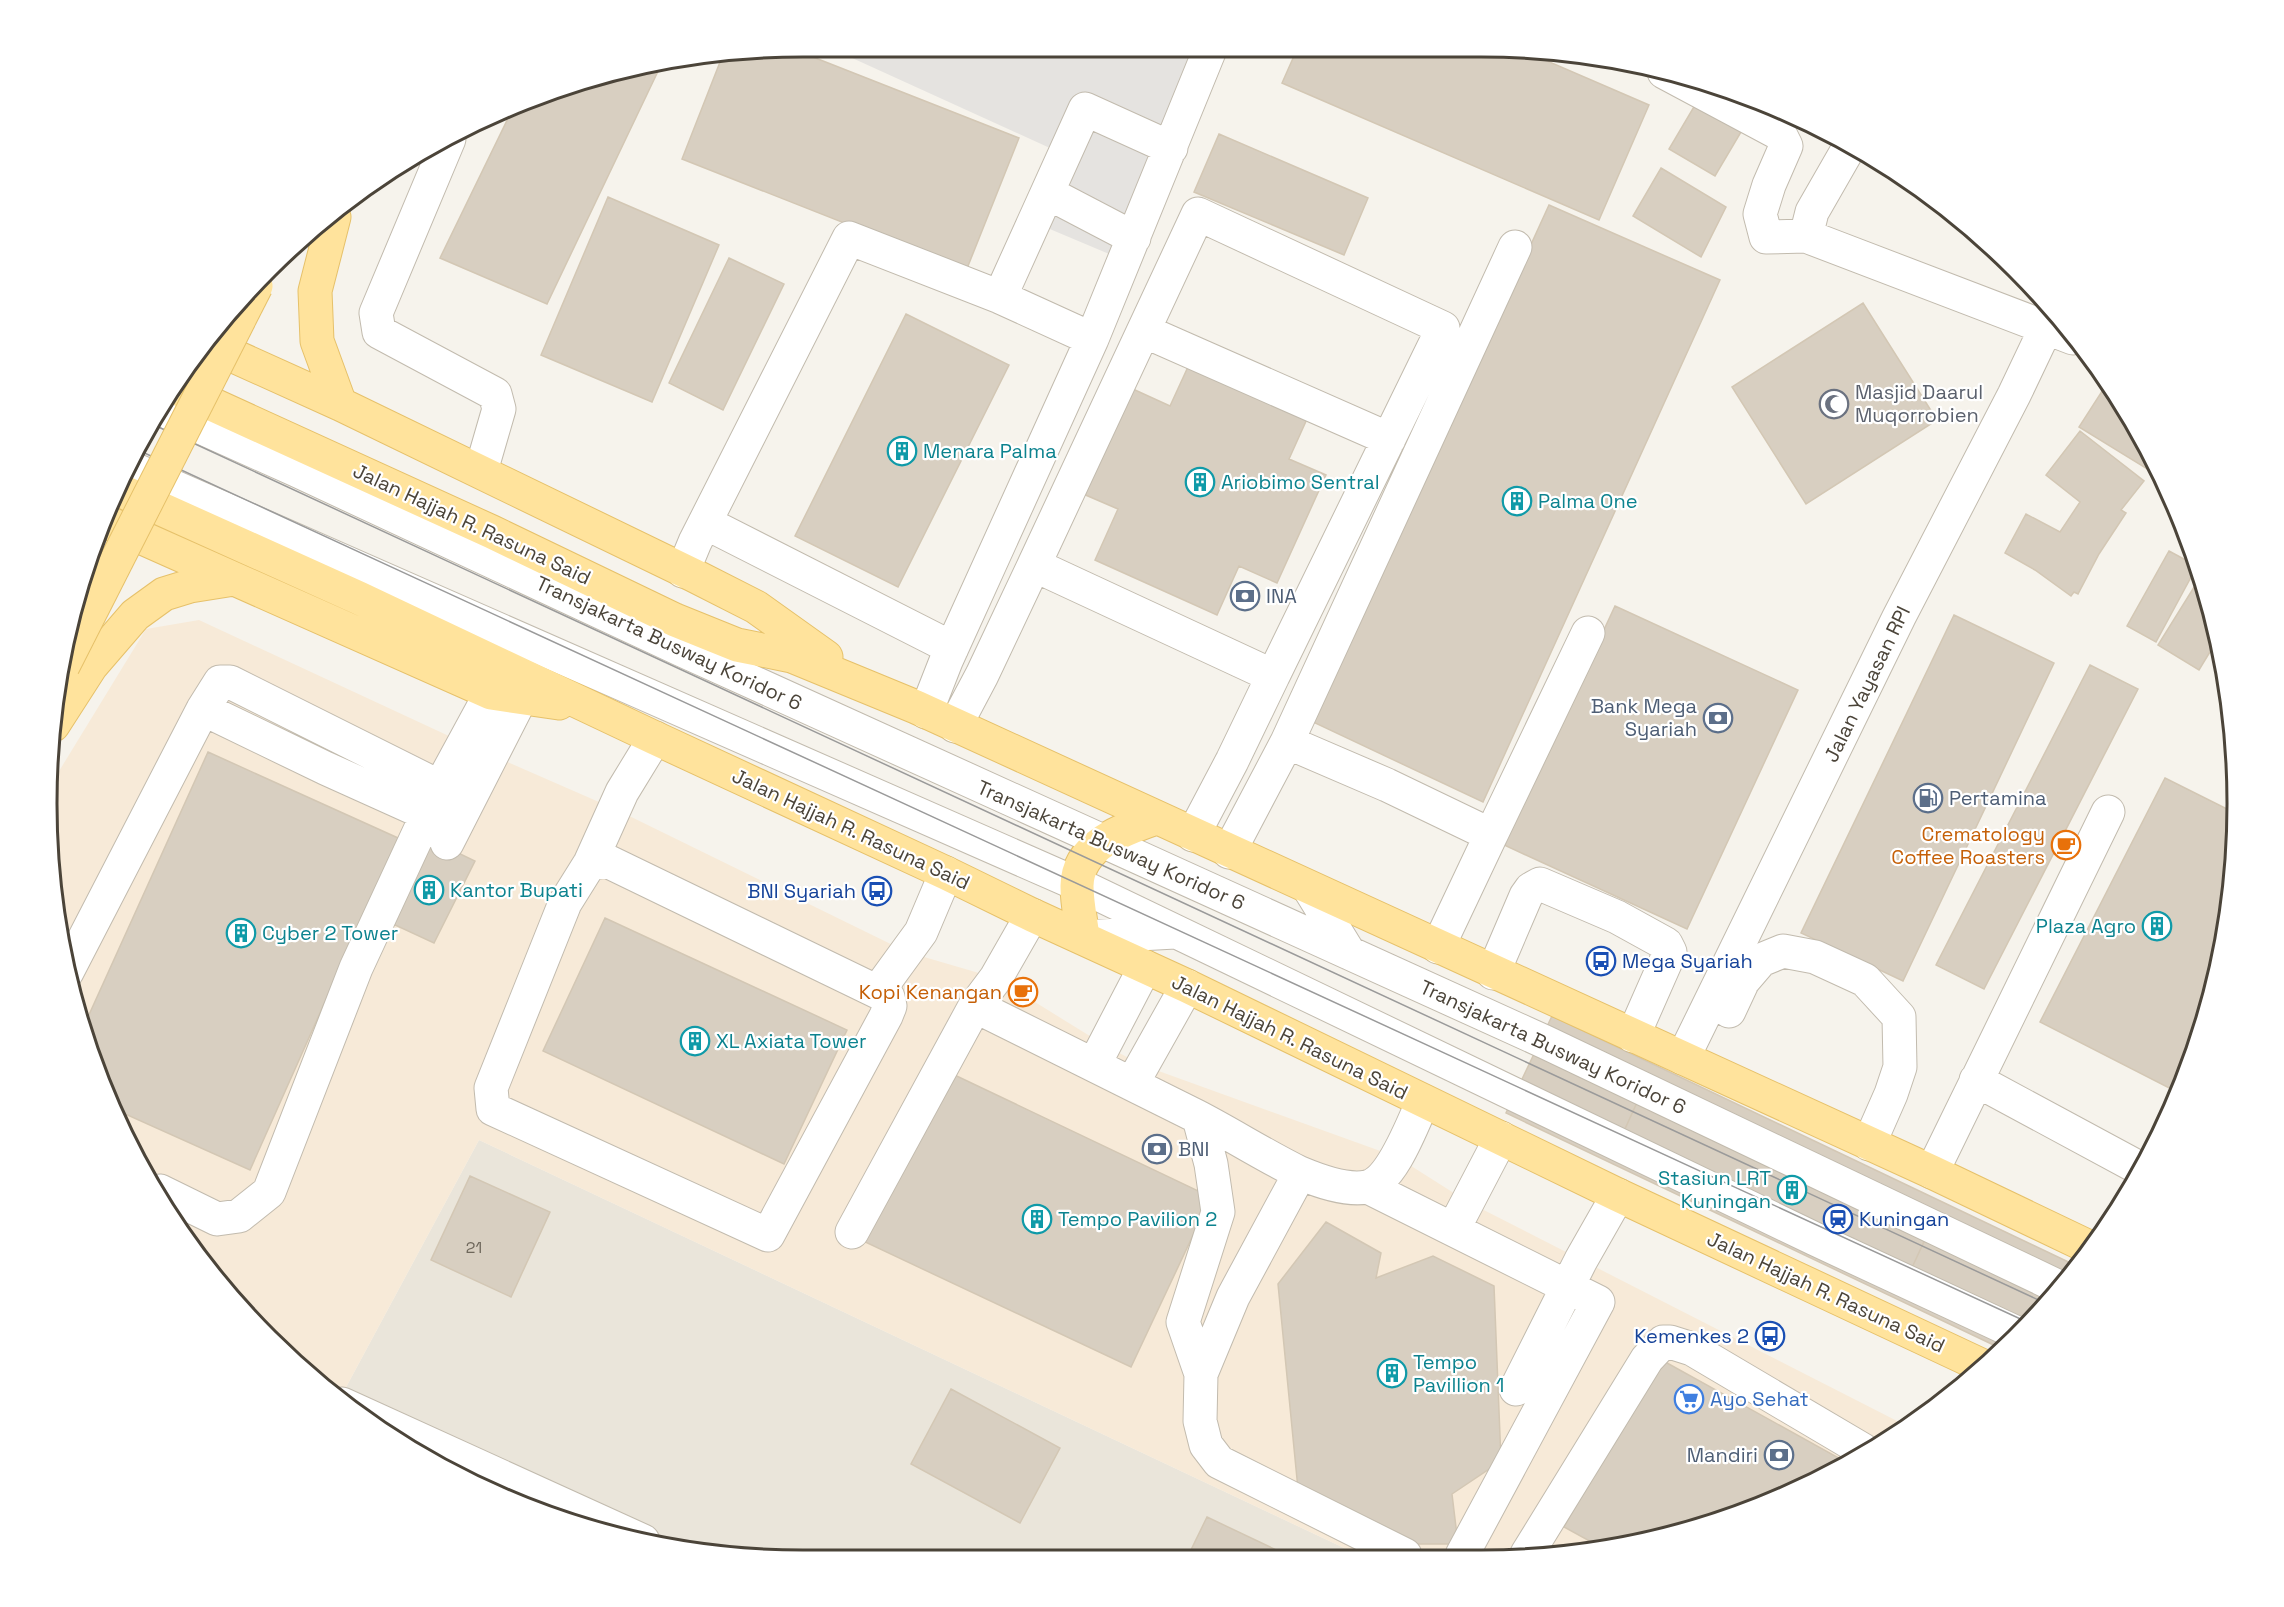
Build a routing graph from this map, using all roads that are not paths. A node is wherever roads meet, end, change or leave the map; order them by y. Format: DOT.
graph roads {
  1 [pos="1198,57"];
  2 [pos="1695,89"];
  3 [pos="1171,148"];
  4 [pos="445,149"];
  5 [pos="1846,153"];
  6 [pos="1048,193"];
  7 [pos="332,225"];
  8 [pos="1806,236"];
  9 [pos="1134,238"];
  10 [pos="1515,247"];
  11 [pos="1000,297"];
  12 [pos="246,307"];
  13 [pos="2052,323"];
  14 [pos="2056,328"];
  15 [pos="1144,331"];
  16 [pos="1092,339"];
  17 [pos="213,347"];
  18 [pos="182,391"];
  19 [pos="340,404"];
  20 [pos="168,413"];
  21 [pos="1389,440"];
  22 [pos="136,470"];
  23 [pos="481,471"];
  24 [pos="125,493"];
  25 [pos="112,524"];
  26 [pos="710,526"];
  27 [pos="1034,566"];
  28 [pos="688,573"];
  29 [pos="234,579"];
  30 [pos="90,585"];
  31 [pos="1588,633"];
  32 [pos="948,646"];
  33 [pos="77,666"];
  34 [pos="1273,676"];
  35 [pos="875,689"];
  36 [pos="506,695"];
  37 [pos="65,697"];
  38 [pos="594,708"];
  39 [pos="921,710"];
  40 [pos="955,726"];
  41 [pos="655,738"];
  42 [pos="1287,742"];
  43 [pos="433,801"];
  44 [pos="2109,812"];
  45 [pos="1156,818"];
  46 [pos="1193,834"];
  47 [pos="1491,835"];
  48 [pos="1102,842"];
  49 [pos="447,843"];
  50 [pos="1229,852"];
  51 [pos="590,863"];
  52 [pos="946,873"];
  53 [pos="1077,884"];
  54 [pos="1310,888"];
  55 [pos="1032,915"];
  56 [pos="1176,932"];
  57 [pos="1083,938"];
  58 [pos="1438,947"];
  59 [pos="1349,953"];
  60 [pos="73,960"];
  61 [pos="1145,967"];
  62 [pos="1493,973"];
  63 [pos="1187,986"];
  64 [pos="878,991"];
  65 [pos="975,1006"];
  66 [pos="1633,1036"];
  67 [pos="1693,1063"];
  68 [pos="1094,1065"];
  69 [pos="1976,1080"];
  70 [pos="1132,1084"];
  71 [pos="1423,1101"];
  72 [pos="1198,1118"];
  73 [pos="1501,1138"];
  74 [pos="1869,1144"];
  75 [pos="2134,1164"];
  76 [pos="1932,1172"];
  77 [pos="1300,1173"];
  78 [pos="1368,1187"];
  79 [pos="169,1195"];
  80 [pos="1618,1195"];
  81 [pos="1454,1228"];
  82 [pos="852,1232"];
  83 [pos="2083,1244"];
  84 [pos="2052,1283"];
  85 [pos="1568,1287"];
  86 [pos="2009,1329"];
  87 [pos="1976,1362"];
  88 [pos="1201,1374"];
  89 [pos="1516,1389"];
  90 [pos="397,1429"];
  91 [pos="1858,1447"];
  92 [pos="602,1523"];
  93 [pos="1531,1548"];
  94 [pos="1395,1550"];
  95 [pos="1465,1550"];
  1 -- 3 [label="street"];
  2 -- 8 [label="street"];
  3 -- 6 [label="street"];
  3 -- 9 [label="street"];
  4 -- 23 [label="street"];
  5 -- 8 [label="street"];
  6 -- 9 [label="street"];
  6 -- 11 [label="street"];
  7 -- 19 [label="main road"];
  8 -- 13 [label="street"];
  9 -- 16 [label="street"];
  10 -- 42 [label="street"];
  11 -- 16 [label="street"];
  11 -- 26 [label="street"];
  12 -- 33 [label="main road, bridge"];
  14 -- 67 [label="street, Jalan Yayasan RPI"];
  15 -- 21 [label="street"];
  15 -- 21 [label="street"];
  15 -- 27 [label="street"];
  16 -- 32 [label="street"];
  17 -- 19 [label="main road, Jalan Hajjah R. Rasuna Said"];
  18 -- 35 [label="main road, Jalan Hajjah R. Rasuna Said"];
  19 -- 23 [label="main road, Jalan Hajjah R. Rasuna Said"];
  20 -- 48 [label="street, Transjakarta Busway Koridor 6"];
  21 -- 34 [label="street"];
  22 -- 53 [label="street"];
  23 -- 28 [label="main road, Jalan Hajjah R. Rasuna Said"];
  24 -- 38 [label="main road, Jalan Hajjah R. Rasuna Said"];
  25 -- 29 [label="main road, Jalan Hajjah R. Rasuna Said"];
  26 -- 28 [label="street"];
  26 -- 32 [label="street"];
  27 -- 34 [label="street"];
  27 -- 40 [label="street"];
  28 -- 35 [label="main road, Jalan Hajjah R. Rasuna Said"];
  29 -- 33 [label="main road"];
  29 -- 36 [label="main road, Jalan Hajjah R. Rasuna Said"];
  30 -- 33 [label="main road"];
  31 -- 47 [label="street"];
  32 -- 39 [label="street"];
  33 -- 37 [label="main road"];
  34 -- 46 [label="street"];
  35 -- 39 [label="main road, Jalan Hajjah R. Rasuna Said"];
  36 -- 38 [label="main road, Jalan Hajjah R. Rasuna Said"];
  36 -- 43 [label="street"];
  36 -- 49 [label="street"];
  38 -- 41 [label="main road, Jalan Hajjah R. Rasuna Said"];
  39 -- 40 [label="main road, Jalan Hajjah R. Rasuna Said"];
  40 -- 45 [label="main road, Jalan Hajjah R. Rasuna Said"];
  41 -- 51 [label="street"];
  41 -- 52 [label="main road, Jalan Hajjah R. Rasuna Said"];
  42 -- 47 [label="street"];
  42 -- 50 [label="street"];
  43 -- 60 [label="street"];
  43 -- 79 [label="street"];
  44 -- 69 [label="street"];
  45 -- 46 [label="main road, Jalan Hajjah R. Rasuna Said"];
  45 -- 48 [label="main road"];
  46 -- 50 [label="main road, Jalan Hajjah R. Rasuna Said"];
  47 -- 58 [label="street"];
  48 -- 53 [label="main road"];
  48 -- 59 [label="street, Transjakarta Busway Koridor 6"];
  50 -- 54 [label="main road, Jalan Hajjah R. Rasuna Said"];
  51 -- 64 [label="street"];
  51 -- 64 [label="street"];
  52 -- 55 [label="main road, Jalan Hajjah R. Rasuna Said"];
  52 -- 64 [label="street"];
  53 -- 56 [label="street"];
  53 -- 57 [label="main road"];
  54 -- 58 [label="main road, Jalan Hajjah R. Rasuna Said"];
  54 -- 59 [label="street"];
  55 -- 57 [label="main road, Jalan Hajjah R. Rasuna Said"];
  55 -- 65 [label="street"];
  56 -- 57 [label="street"];
  56 -- 86 [label="street"];
  57 -- 61 [label="main road, Jalan Hajjah R. Rasuna Said"];
  58 -- 62 [label="main road, Jalan Hajjah R. Rasuna Said"];
  59 -- 84 [label="street, Transjakarta Busway Koridor 6"];
  61 -- 63 [label="main road, Jalan Hajjah R. Rasuna Said"];
  61 -- 68 [label="street"];
  62 -- 66 [label="main road, Jalan Hajjah R. Rasuna Said"];
  62 -- 66 [label="street"];
  63 -- 70 [label="street"];
  63 -- 71 [label="main road, Jalan Hajjah R. Rasuna Said"];
  65 -- 68 [label="street"];
  65 -- 82 [label="street"];
  66 -- 67 [label="main road, Jalan Hajjah R. Rasuna Said"];
  67 -- 74 [label="main road, Jalan Hajjah R. Rasuna Said"];
  67 -- 74 [label="street"];
  68 -- 70 [label="street"];
  69 -- 75 [label="street"];
  69 -- 76 [label="street"];
  70 -- 72 [label="street"];
  71 -- 73 [label="main road, Jalan Hajjah R. Rasuna Said"];
  71 -- 78 [label="street"];
  72 -- 77 [label="street"];
  72 -- 88 [label="street"];
  73 -- 80 [label="main road, Jalan Hajjah R. Rasuna Said"];
  73 -- 81 [label="street"];
  74 -- 76 [label="main road, Jalan Hajjah R. Rasuna Said"];
  76 -- 83 [label="main road, Jalan Hajjah R. Rasuna Said"];
  77 -- 78 [label="street"];
  77 -- 88 [label="street"];
  78 -- 81 [label="street"];
  80 -- 85 [label="street"];
  80 -- 87 [label="main road, Jalan Hajjah R. Rasuna Said"];
  81 -- 85 [label="street"];
  85 -- 89 [label="street"];
  85 -- 95 [label="street"];
  88 -- 94 [label="street"];
  90 -- 92 [label="street"];
  91 -- 93 [label="street"];
}
